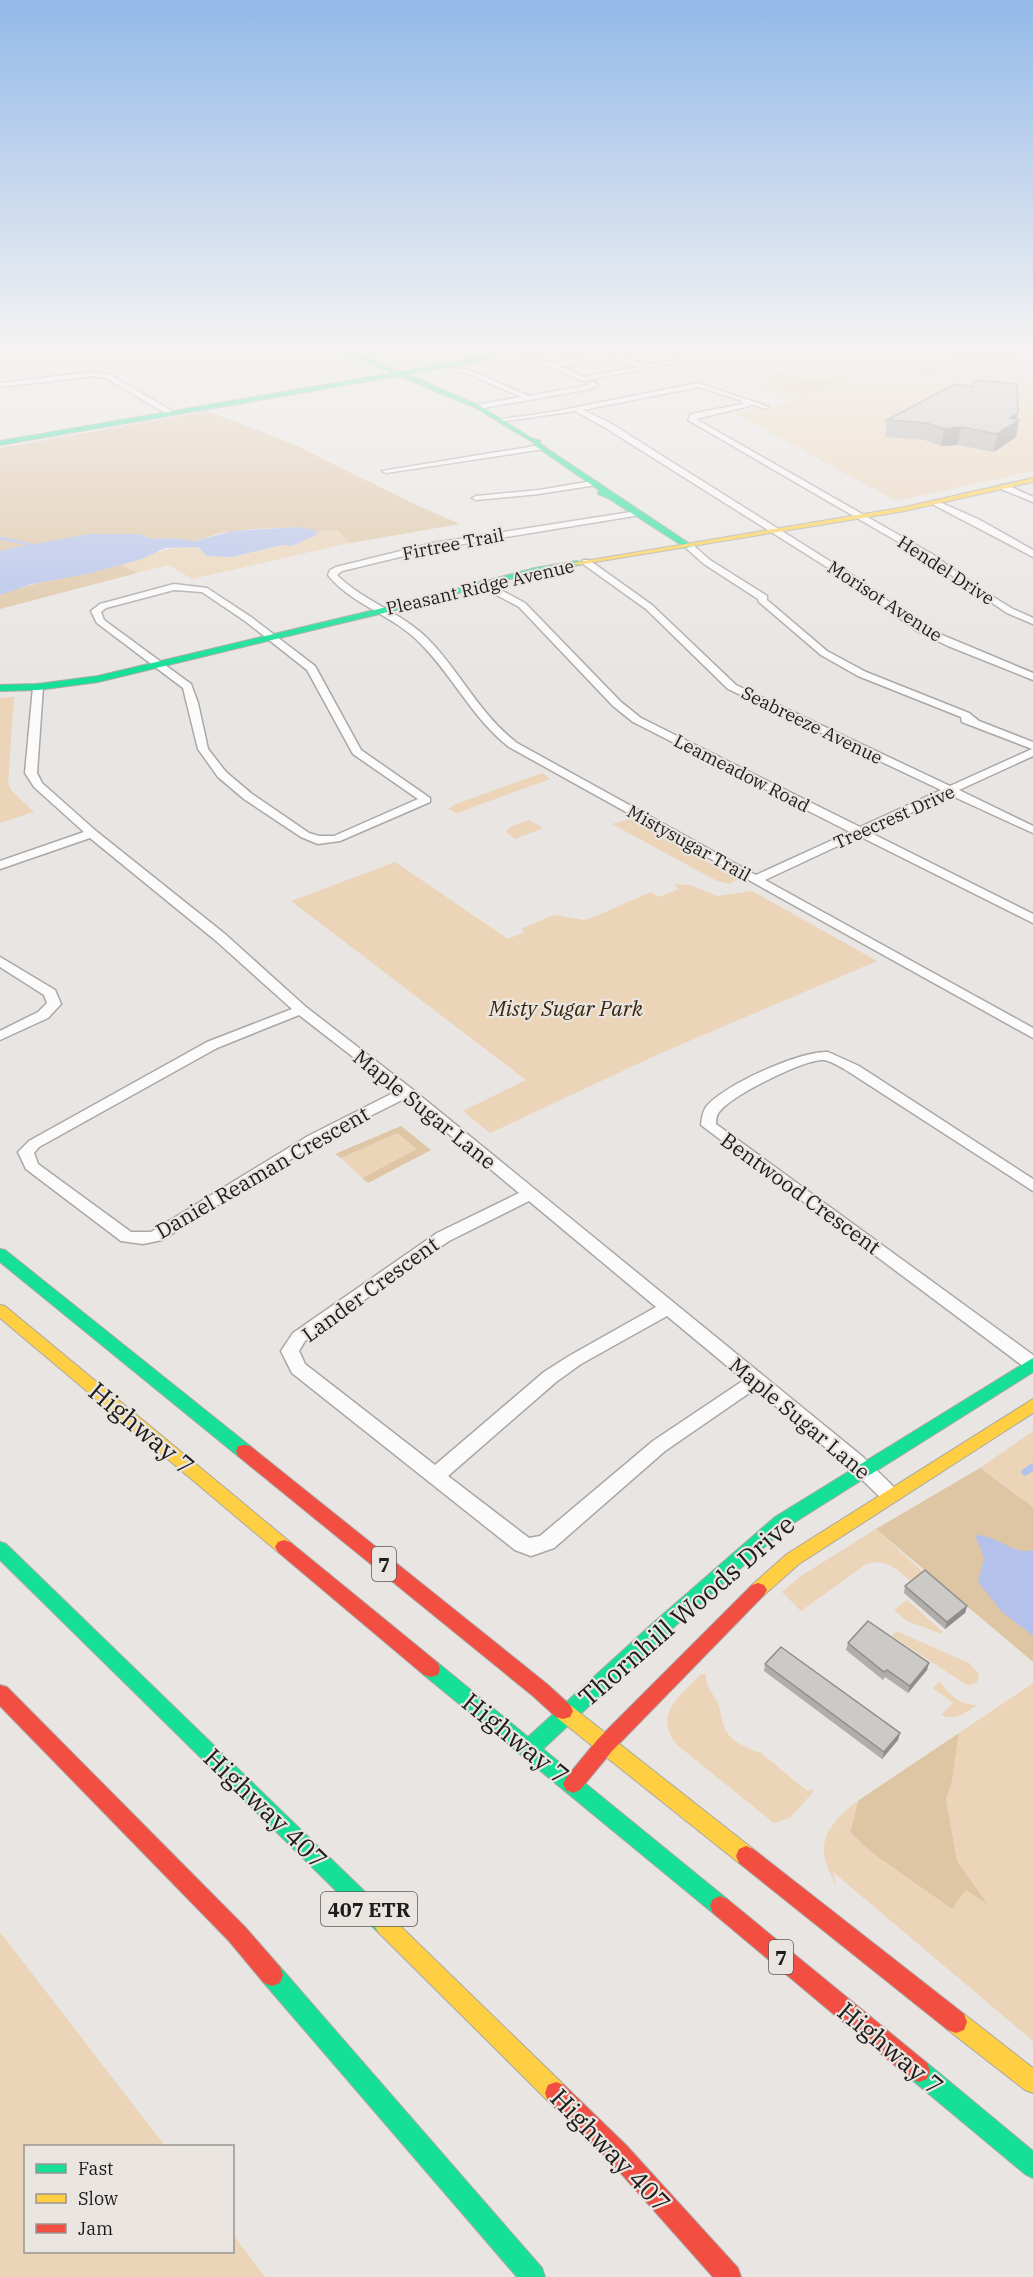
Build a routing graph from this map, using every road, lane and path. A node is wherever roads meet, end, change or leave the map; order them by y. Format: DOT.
graph roads {
  1 [pos="460,457"];
  2 [pos="556,457"];
  3 [pos="658,457"];
  4 [pos="756,457"];
  5 [pos="387,471"];
  6 [pos="1033,480"];
  7 [pos="1004,487"];
  8 [pos="603,490"];
  9 [pos="476,498"];
  10 [pos="1033,500"];
  11 [pos="937,503"];
  12 [pos="637,513"];
  13 [pos="859,517"];
  14 [pos="775,531"];
  15 [pos="685,547"];
  16 [pos="1033,554"];
  17 [pos="586,562"];
  18 [pos="483,584"];
  19 [pos="380,611"];
  20 [pos="1033,621"];
  21 [pos="272,636"];
  22 [pos="160,665"];
  23 [pos="1033,677"];
  24 [pos="38,687"];
  25 [pos="0,688"];
  26 [pos="1033,746"];
  27 [pos="1033,752"];
  28 [pos="951,792"];
  29 [pos="1033,830"];
  30 [pos="860,832"];
  31 [pos="92,833"];
  32 [pos="0,865"];
  33 [pos="755,880"];
  34 [pos="1033,920"];
  35 [pos="0,961"];
  36 [pos="301,1010"];
  37 [pos="1033,1034"];
  38 [pos="0,1036"];
  39 [pos="407,1092"];
  40 [pos="1033,1186"];
  41 [pos="530,1194"];
  42 [pos="0,1254"];
  43 [pos="668,1308"];
  44 [pos="0,1310"];
  45 [pos="1033,1364"];
  46 [pos="756,1380"];
  47 [pos="1033,1405"];
  48 [pos="864,1471"];
  49 [pos="434,1477"];
  50 [pos="890,1495"];
  51 [pos="0,1549"];
  52 [pos="0,1693"];
  53 [pos="567,1715"];
  54 [pos="605,1745"];
  55 [pos="528,1750"];
  56 [pos="573,1784"];
  57 [pos="1033,2082"];
  58 [pos="1033,2166"];
  59 [pos="533,2277"];
  60 [pos="729,2277"];
  1 -- 5 [label="street"];
  2 -- 8 [label="main road"];
  3 -- 14 [label="street, Morisot Avenue"];
  4 -- 13 [label="street, Hendel Drive"];
  6 -- 7 [label="main road, Pleasant Ridge Avenue"];
  7 -- 10 [label="street"];
  7 -- 11 [label="main road, Pleasant Ridge Avenue"];
  8 -- 9 [label="street"];
  8 -- 12 [label="main road"];
  11 -- 13 [label="main road, Pleasant Ridge Avenue"];
  11 -- 16 [label="street"];
  12 -- 15 [label="main road"];
  12 -- 19 [label="street, Firtree Trail"];
  13 -- 14 [label="main road, Pleasant Ridge Avenue"];
  13 -- 20 [label="street, Hendel Drive"];
  14 -- 15 [label="main road, Pleasant Ridge Avenue"];
  14 -- 23 [label="street, Morisot Avenue"];
  15 -- 17 [label="main road, Pleasant Ridge Avenue"];
  15 -- 26 [label="street"];
  17 -- 18 [label="main road, Pleasant Ridge Avenue"];
  17 -- 28 [label="street, Seabreeze Avenue"];
  18 -- 19 [label="main road, Pleasant Ridge Avenue"];
  18 -- 30 [label="street, Leameadow Road"];
  19 -- 21 [label="main road, Pleasant Ridge Avenue"];
  19 -- 33 [label="street, Mistysugar Trail"];
  21 -- 22 [label="main road, Pleasant Ridge Avenue"];
  21 -- 22 [label="street"];
  21 -- 22 [label="street"];
  22 -- 24 [label="main road, Pleasant Ridge Avenue"];
  24 -- 25 [label="main road, Pleasant Ridge Avenue"];
  24 -- 31 [label="street, Maple Sugar Lane"];
  27 -- 28 [label="street, Treecrest Drive"];
  28 -- 29 [label="street, Seabreeze Avenue"];
  28 -- 30 [label="street, Treecrest Drive"];
  30 -- 33 [label="street, Treecrest Drive"];
  30 -- 34 [label="street, Leameadow Road"];
  31 -- 32 [label="street"];
  31 -- 36 [label="street, Maple Sugar Lane"];
  33 -- 37 [label="street, Mistysugar Trail"];
  35 -- 38 [label="street"];
  36 -- 39 [label="street, Maple Sugar Lane"];
  36 -- 39 [label="street, Daniel Reaman Crescent"];
  39 -- 41 [label="street, Maple Sugar Lane"];
  40 -- 45 [label="street, Bentwood Crescent"];
  41 -- 43 [label="street, Maple Sugar Lane"];
  41 -- 49 [label="street, Lander Crescent"];
  42 -- 53 [label="main road, Highway 7 / 7"];
  43 -- 46 [label="street, Maple Sugar Lane"];
  43 -- 49 [label="street"];
  44 -- 55 [label="main road, Highway 7 / 7"];
  45 -- 48 [label="main road, Thornhill Woods Drive"];
  46 -- 48 [label="street, Maple Sugar Lane"];
  46 -- 49 [label="street, Lander Crescent"];
  47 -- 50 [label="main road, Thornhill Woods Drive"];
  48 -- 50 [label="street, Maple Sugar Lane"];
  48 -- 53 [label="main road, Thornhill Woods Drive"];
  50 -- 54 [label="main road, Thornhill Woods Drive"];
  51 -- 60 [label="main road, Highway 407 / 407 ETR"];
  52 -- 59 [label="main road"];
  53 -- 54 [label="main road, Highway 7 / 7"];
  53 -- 55 [label="main road, Thornhill Woods Drive"];
  54 -- 56 [label="main road, Thornhill Woods Drive"];
  54 -- 57 [label="main road, Highway 7 / 7"];
  55 -- 56 [label="main road, Highway 7 / 7"];
  56 -- 58 [label="main road, Highway 7 / 7"];
}
